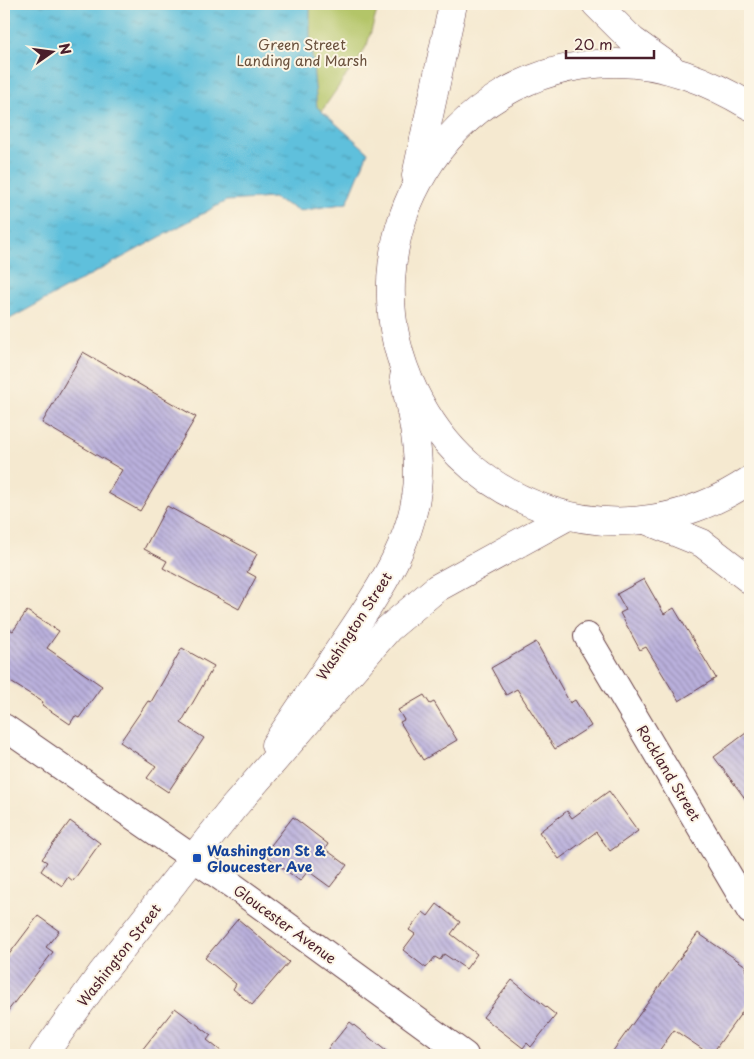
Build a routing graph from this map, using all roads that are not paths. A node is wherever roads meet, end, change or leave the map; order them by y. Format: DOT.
graph roads {
  1 [pos="453,4"];
  2 [pos="596,4"];
  3 [pos="672,69"];
  4 [pos="750,106"];
  5 [pos="413,190"];
  6 [pos="402,366"];
  7 [pos="750,480"];
  8 [pos="568,516"];
  9 [pos="648,521"];
  10 [pos="750,580"];
  11 [pos="587,636"];
  12 [pos="4,727"];
  13 [pos="233,808"];
  14 [pos="194,859"];
  15 [pos="750,911"];
  16 [pos="463,1054"];
  17 [pos="43,1055"];
  1 -- 5 [label="main road"];
  2 -- 3 [label="main road"];
  3 -- 4 [label="main road"];
  3 -- 5 [label="main road"];
  5 -- 6 [label="main road"];
  6 -- 8 [label="main road"];
  6 -- 13 [label="main road, Washington Street"];
  7 -- 9 [label="main road"];
  8 -- 9 [label="main road"];
  8 -- 13 [label="main road, Washington Street"];
  9 -- 10 [label="main road"];
  11 -- 15 [label="street, Rockland Street"];
  12 -- 14 [label="street, Gloucester Avenue"];
  13 -- 14 [label="main road, Washington Street"];
  14 -- 16 [label="street, Gloucester Avenue"];
  14 -- 17 [label="main road, Washington Street"];
}
